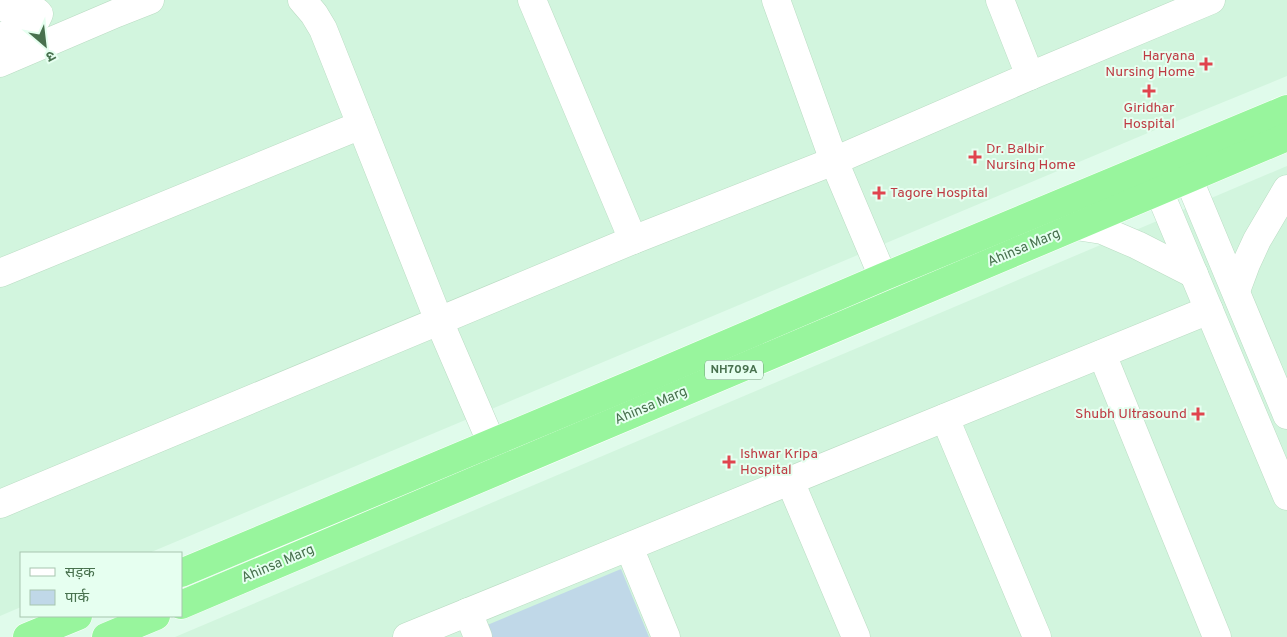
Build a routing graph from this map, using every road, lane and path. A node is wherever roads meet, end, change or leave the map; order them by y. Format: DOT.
graph roads {
  1 [pos="150,0"];
  2 [pos="302,0"];
  3 [pos="532,0"];
  4 [pos="776,0"];
  5 [pos="1000,0"];
  6 [pos="1211,0"];
  7 [pos="0,7"];
  8 [pos="0,38"];
  9 [pos="0,63"];
  10 [pos="1030,76"];
  11 [pos="1287,109"];
  12 [pos="361,125"];
  13 [pos="1287,137"];
  14 [pos="834,161"];
  15 [pos="1184,166"];
  16 [pos="1145,168"];
  17 [pos="1287,189"];
  18 [pos="1159,191"];
  19 [pos="1076,226"];
  20 [pos="634,240"];
  21 [pos="0,273"];
  22 [pos="1194,274"];
  23 [pos="883,277"];
  24 [pos="1236,291"];
  25 [pos="1209,310"];
  26 [pos="439,320"];
  27 [pos="1102,354"];
  28 [pos="1287,415"];
  29 [pos="945,418"];
  30 [pos="492,443"];
  31 [pos="502,469"];
  32 [pos="790,481"];
  33 [pos="1287,496"];
  34 [pos="0,504"];
  35 [pos="629,547"];
  36 [pos="182,573"];
  37 [pos="182,605"];
  38 [pos="468,612"];
  39 [pos="76,617"];
  40 [pos="154,617"];
  41 [pos="27,637"];
  42 [pos="106,637"];
  43 [pos="407,637"];
  44 [pos="478,637"];
  45 [pos="666,637"];
  46 [pos="856,637"];
  47 [pos="1037,637"];
  48 [pos="1217,637"];
  1 -- 9 [label="street"];
  2 -- 12 [label="street"];
  3 -- 20 [label="street"];
  4 -- 14 [label="street"];
  5 -- 10 [label="street"];
  6 -- 10 [label="street"];
  7 -- 8 [label="street"];
  10 -- 14 [label="street"];
  11 -- 15 [label="highway, Ahinsa Marg / NH709A"];
  12 -- 21 [label="street"];
  12 -- 26 [label="street"];
  13 -- 15 [label="highway, Ahinsa Marg / NH709A"];
  14 -- 20 [label="street"];
  14 -- 23 [label="street"];
  15 -- 16 [label="highway, Ahinsa Marg / NH709A"];
  15 -- 18 [label="highway, Ahinsa Marg / NH709A"];
  15 -- 24 [label="street"];
  16 -- 18 [label="street"];
  16 -- 23 [label="highway, Ahinsa Marg / NH709A"];
  17 -- 24 [label="street"];
  18 -- 19 [label="highway, Ahinsa Marg / NH709A"];
  18 -- 22 [label="street"];
  19 -- 22 [label="street"];
  19 -- 31 [label="highway, Ahinsa Marg / NH709A"];
  20 -- 26 [label="street"];
  22 -- 25 [label="street"];
  23 -- 30 [label="highway, Ahinsa Marg / NH709A"];
  24 -- 28 [label="street"];
  25 -- 27 [label="street"];
  25 -- 33 [label="street"];
  26 -- 30 [label="street"];
  26 -- 34 [label="street"];
  27 -- 29 [label="street"];
  27 -- 48 [label="street"];
  29 -- 32 [label="street"];
  29 -- 47 [label="street"];
  30 -- 31 [label="street"];
  30 -- 36 [label="highway, Ahinsa Marg / NH709A"];
  31 -- 37 [label="highway, Ahinsa Marg / NH709A"];
  32 -- 35 [label="street"];
  32 -- 46 [label="street"];
  35 -- 38 [label="street"];
  35 -- 45 [label="street"];
  38 -- 43 [label="street"];
  38 -- 44 [label="street"];
  39 -- 41 [label="highway"];
  40 -- 42 [label="highway"];
}
